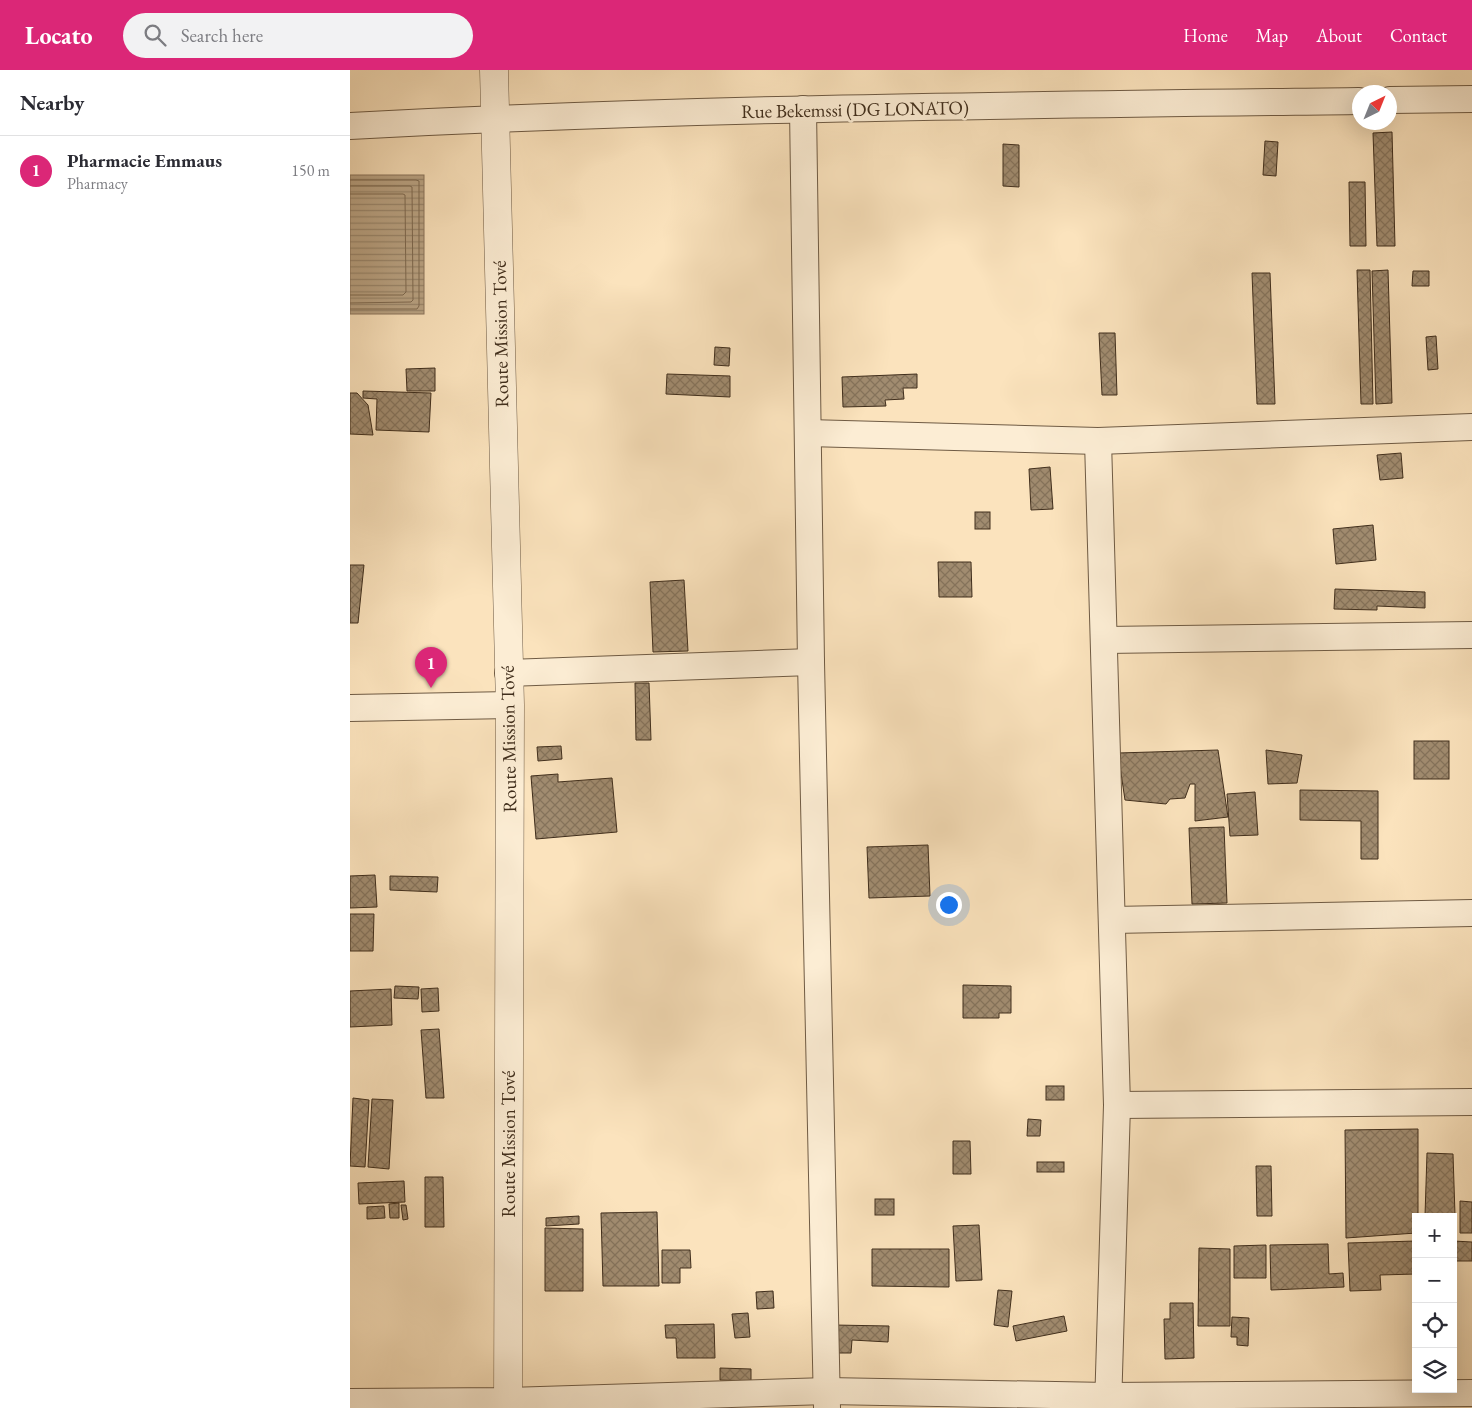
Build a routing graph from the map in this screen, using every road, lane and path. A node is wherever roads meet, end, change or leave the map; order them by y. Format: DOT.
graph roads {
  1 [pos="494,70"];
  2 [pos="1472,99"];
  3 [pos="1397,100"];
  4 [pos="1352,101"];
  5 [pos="803,109"];
  6 [pos="495,118"];
  7 [pos="350,126"];
  8 [pos="1472,427"];
  9 [pos="808,433"];
  10 [pos="1098,441"];
  11 [pos="1472,635"];
  12 [pos="1105,640"];
  13 [pos="811,662"];
  14 [pos="508,673"];
  15 [pos="510,704"];
  16 [pos="350,708"];
  17 [pos="1472,913"];
  18 [pos="1112,920"];
  19 [pos="1472,1102"];
  20 [pos="1117,1105"];
  21 [pos="1472,1393"];
  22 [pos="827,1399"];
  23 [pos="350,1402"];
  24 [pos="1108,1402"];
  25 [pos="508,1404"];
  1 -- 6 [label="street, Route Mission Tové"];
  2 -- 3 [label="street"];
  4 -- 5 [label="street, Rue Bekemssi (DG LONATO)"];
  5 -- 6 [label="street, Rue Bekemssi (DG LONATO)"];
  5 -- 9 [label="street"];
  6 -- 7 [label="street, Rue Bekemssi (DG LONATO)"];
  6 -- 14 [label="street, Route Mission Tové"];
  8 -- 10 [label="street"];
  9 -- 10 [label="street"];
  9 -- 13 [label="street"];
  10 -- 12 [label="street"];
  11 -- 12 [label="street"];
  12 -- 18 [label="street"];
  13 -- 14 [label="street"];
  13 -- 22 [label="street"];
  14 -- 15 [label="street, Route Mission Tové"];
  15 -- 16 [label="street"];
  15 -- 25 [label="street, Route Mission Tové"];
  17 -- 18 [label="street"];
  18 -- 20 [label="street"];
  19 -- 20 [label="street"];
  20 -- 24 [label="street"];
  21 -- 24 [label="street"];
  22 -- 24 [label="street"];
  22 -- 25 [label="street"];
  23 -- 25 [label="street"];
}
